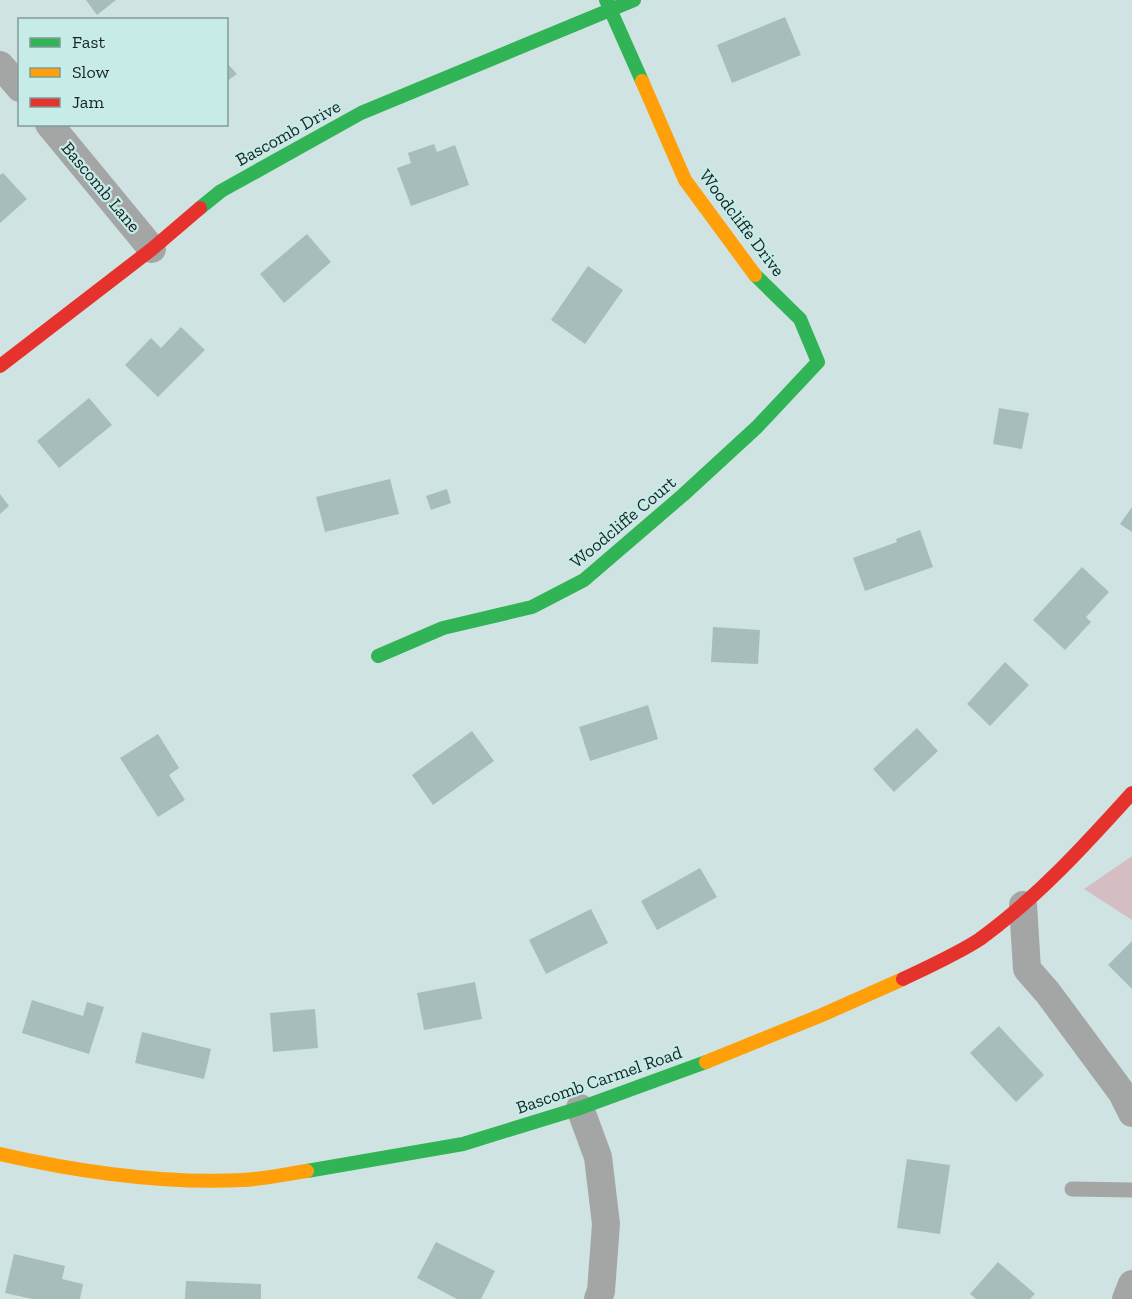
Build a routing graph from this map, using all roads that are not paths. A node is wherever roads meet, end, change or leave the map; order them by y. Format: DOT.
graph roads {
  1 [pos="634,0"];
  2 [pos="608,5"];
  3 [pos="0,65"];
  4 [pos="18,86"];
  5 [pos="51,126"];
  6 [pos="152,249"];
  7 [pos="818,362"];
  8 [pos="0,366"];
  9 [pos="378,656"];
  10 [pos="1132,793"];
  11 [pos="1023,905"];
  12 [pos="580,1108"];
  13 [pos="1132,1113"];
  14 [pos="0,1154"];
  15 [pos="1072,1189"];
  16 [pos="1132,1190"];
  17 [pos="1132,1284"];
  18 [pos="598,1299"];
  19 [pos="1126,1299"];
  1 -- 2 [label="street, Bascomb Drive"];
  2 -- 6 [label="street, Bascomb Drive"];
  2 -- 7 [label="street, Woodcliffe Drive"];
  3 -- 4 [label="street"];
  5 -- 6 [label="street, Bascomb Lane"];
  6 -- 8 [label="street, Bascomb Drive"];
  7 -- 9 [label="street, Woodcliffe Court"];
  10 -- 11 [label="street, Bascomb Carmel Road"];
  11 -- 12 [label="street, Bascomb Carmel Road"];
  11 -- 13 [label="street"];
  12 -- 14 [label="street, Bascomb Carmel Road"];
  12 -- 18 [label="street"];
  15 -- 16 [label="lane"];
  17 -- 19 [label="street"];
}
